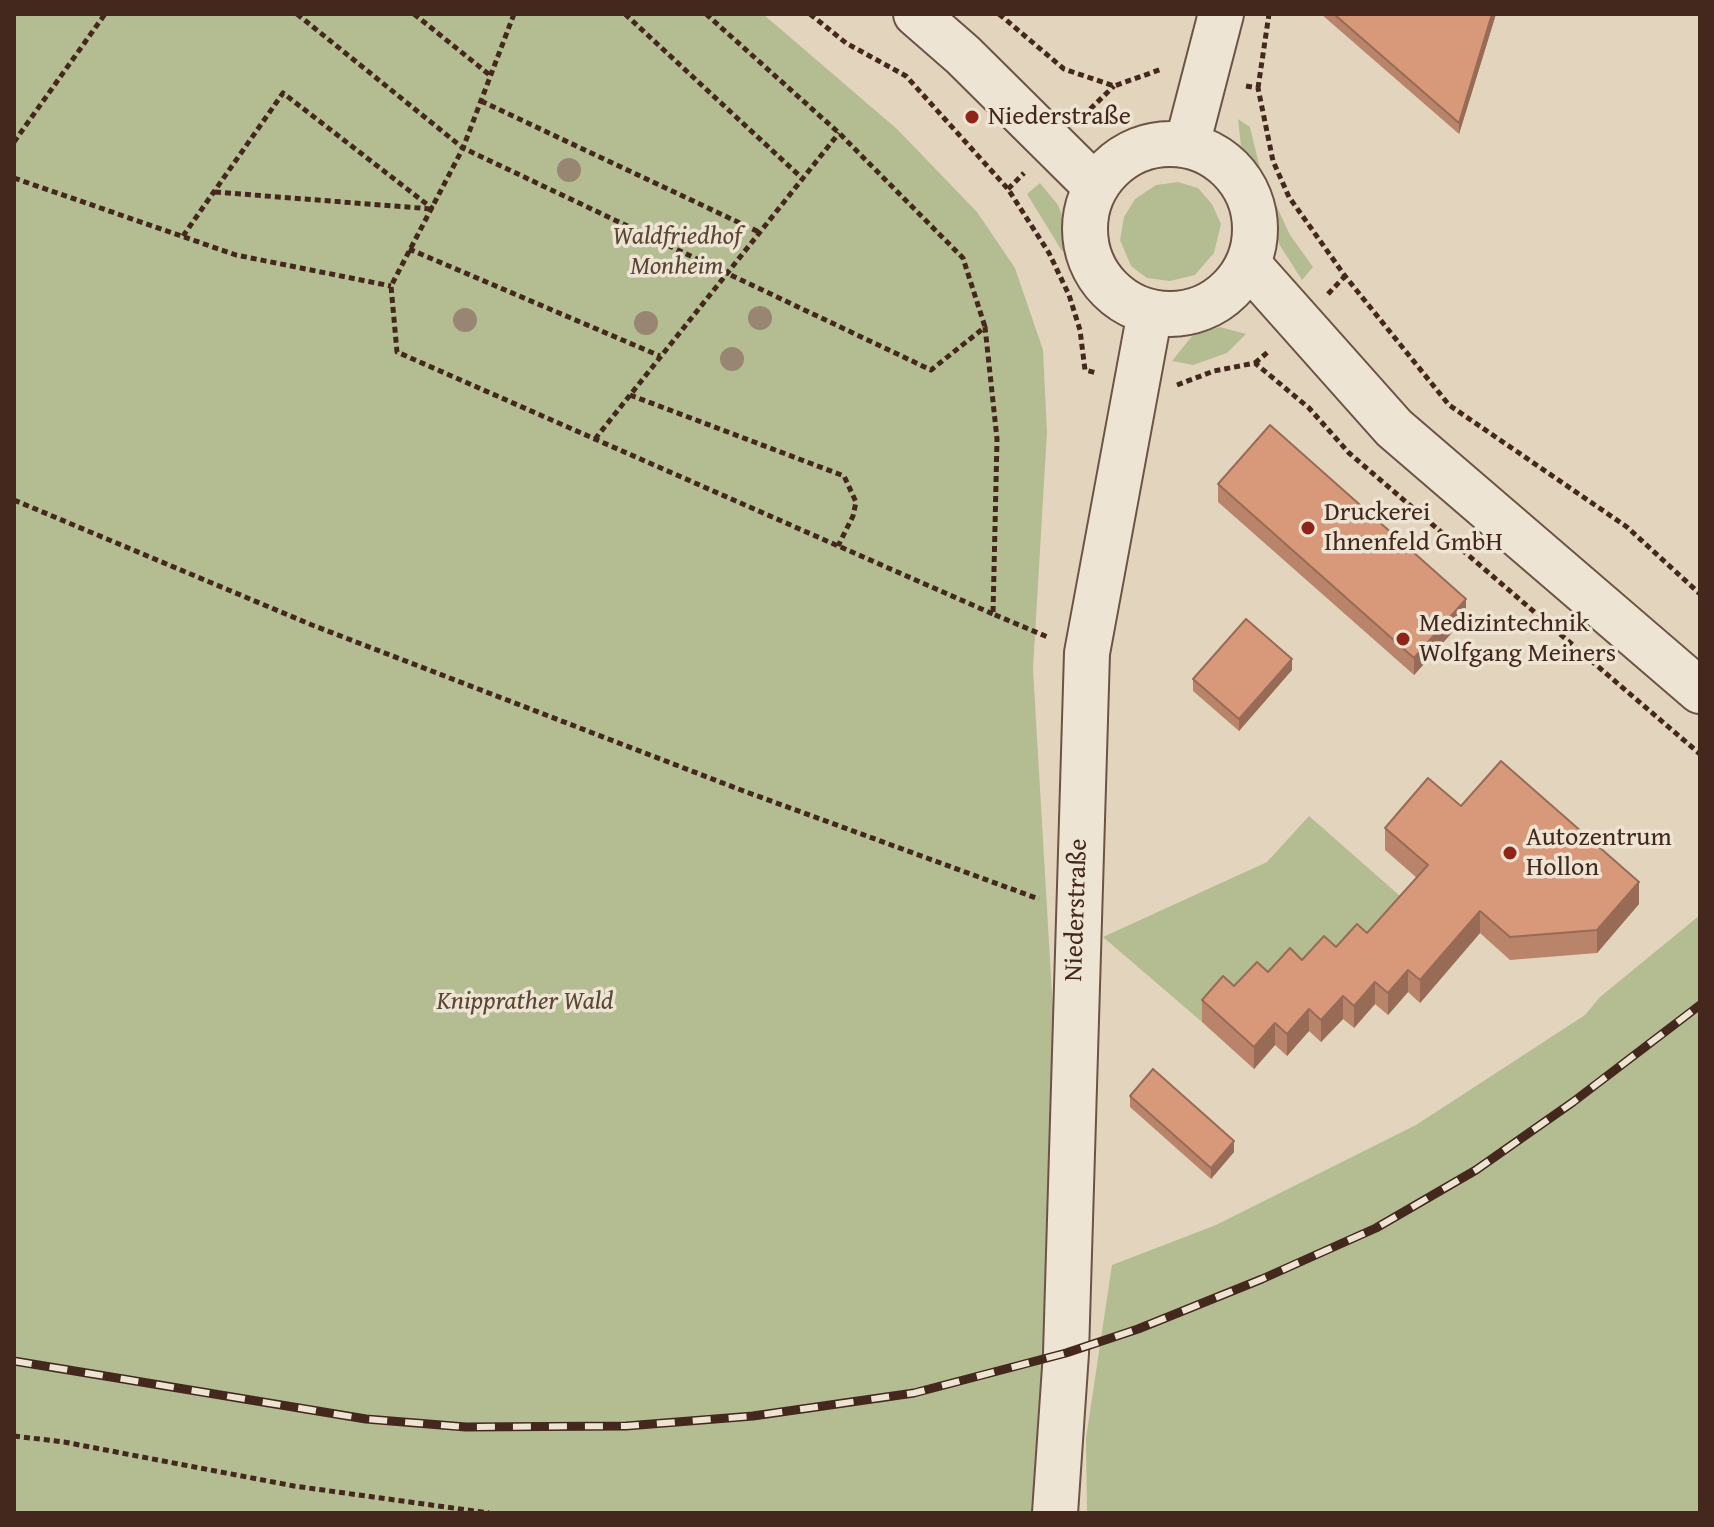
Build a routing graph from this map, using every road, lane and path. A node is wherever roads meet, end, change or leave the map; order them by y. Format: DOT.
graph roads {
  1 [pos="105,14"];
  2 [pos="297,14"];
  3 [pos="414,14"];
  4 [pos="514,14"];
  5 [pos="625,14"];
  6 [pos="706,14"];
  7 [pos="810,14"];
  8 [pos="916,14"];
  9 [pos="999,14"];
  10 [pos="1221,14"];
  11 [pos="1269,14"];
  12 [pos="491,76"];
  13 [pos="1204,77"];
  14 [pos="1258,88"];
  15 [pos="481,101"];
  16 [pos="839,133"];
  17 [pos="14,142"];
  18 [pos="1187,145"];
  19 [pos="463,148"];
  20 [pos="14,178"];
  21 [pos="803,179"];
  22 [pos="1096,187"];
  23 [pos="214,192"];
  24 [pos="433,209"];
  25 [pos="759,232"];
  26 [pos="183,236"];
  27 [pos="409,249"];
  28 [pos="1248,264"];
  29 [pos="728,272"];
  30 [pos="391,286"];
  31 [pos="1150,312"];
  32 [pos="985,327"];
  33 [pos="660,356"];
  34 [pos="1134,383"];
  35 [pos="630,395"];
  36 [pos="595,439"];
  37 [pos="14,500"];
  38 [pos="838,546"];
  39 [pos="1700,594"];
  40 [pos="993,614"];
  41 [pos="1087,653"];
  42 [pos="1700,691"];
  43 [pos="1700,754"];
  44 [pos="1077,913"];
  45 [pos="14,1436"];
  46 [pos="489,1513"];
  47 [pos="1055,1513"];
  1 -- 17 [label="path"];
  2 -- 19 [label="path"];
  3 -- 12 [label="path"];
  4 -- 12 [label="path"];
  5 -- 21 [label="path"];
  6 -- 16 [label="path"];
  7 -- 34 [label="path"];
  8 -- 22 [label="street"];
  9 -- 13 [label="path"];
  10 -- 13 [label="street"];
  11 -- 14 [label="path"];
  12 -- 15 [label="path"];
  13 -- 14 [label="path"];
  13 -- 18 [label="street"];
  14 -- 39 [label="path"];
  15 -- 19 [label="path"];
  15 -- 25 [label="path"];
  16 -- 21 [label="path"];
  16 -- 32 [label="path"];
  18 -- 22 [label="street"];
  18 -- 28 [label="street"];
  19 -- 24 [label="path"];
  19 -- 29 [label="path"];
  20 -- 26 [label="path"];
  21 -- 25 [label="path"];
  22 -- 31 [label="street"];
  23 -- 24 [label="path"];
  23 -- 24 [label="path"];
  23 -- 26 [label="path"];
  24 -- 27 [label="path"];
  25 -- 29 [label="path"];
  26 -- 30 [label="path"];
  27 -- 30 [label="path"];
  27 -- 33 [label="path"];
  28 -- 31 [label="street"];
  28 -- 42 [label="street"];
  29 -- 32 [label="path"];
  29 -- 33 [label="path"];
  30 -- 36 [label="path"];
  31 -- 34 [label="street, Niederstraße"];
  32 -- 40 [label="path"];
  33 -- 35 [label="path"];
  34 -- 41 [label="street, Niederstraße"];
  34 -- 43 [label="path"];
  35 -- 36 [label="path"];
  35 -- 38 [label="path"];
  36 -- 38 [label="path"];
  37 -- 44 [label="path"];
  38 -- 40 [label="path"];
  40 -- 41 [label="path"];
  41 -- 44 [label="street, Niederstraße"];
  44 -- 47 [label="street, Niederstraße"];
  45 -- 46 [label="path"];
}
